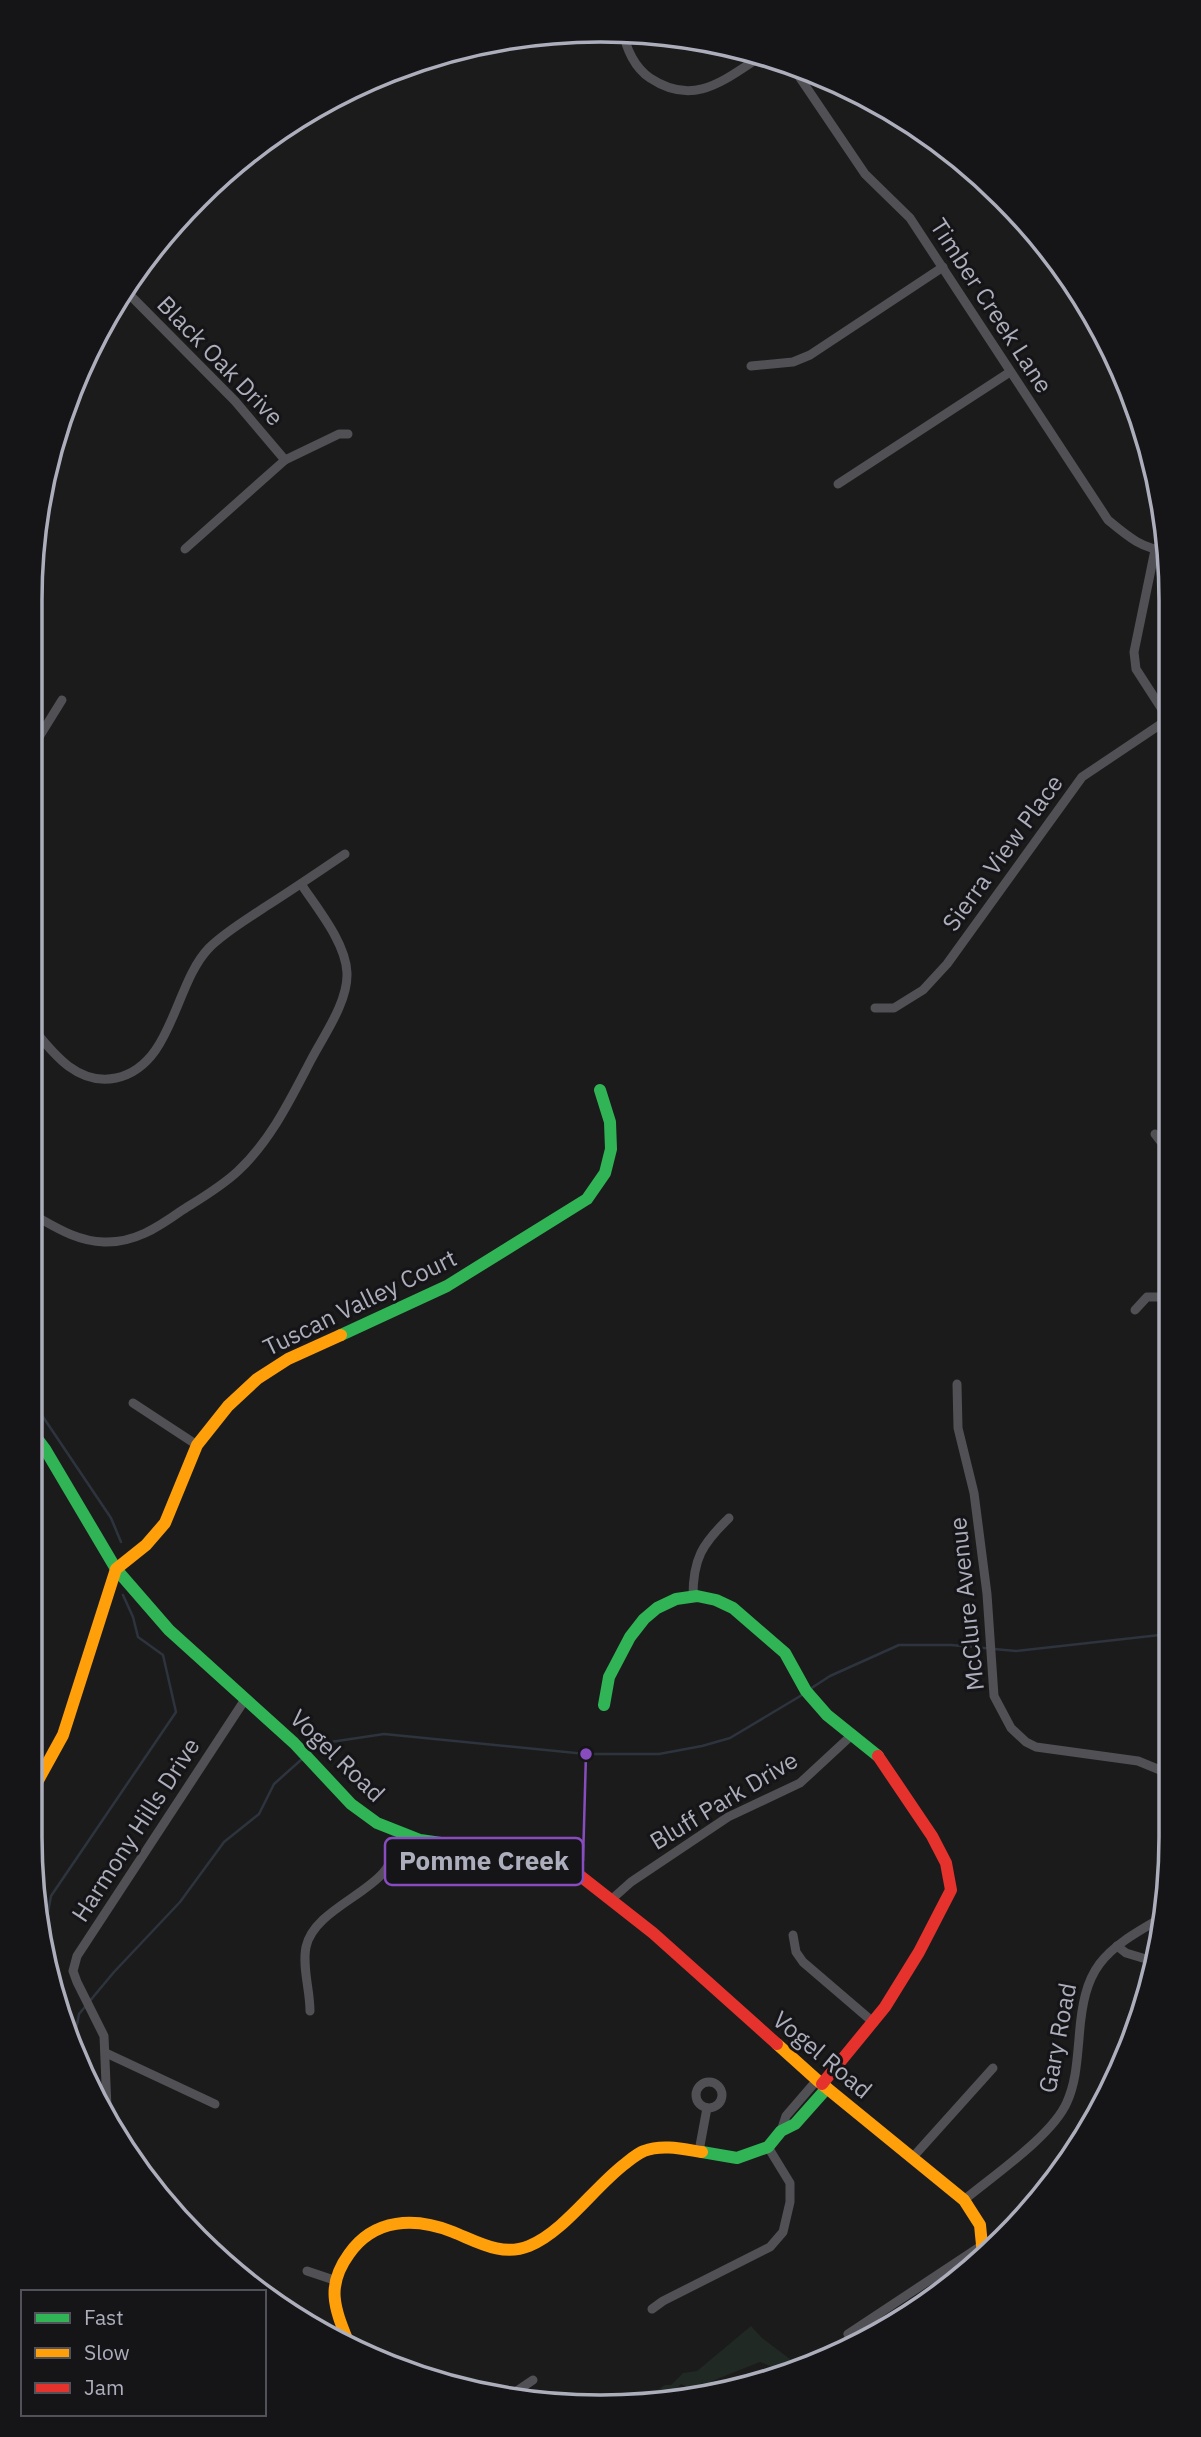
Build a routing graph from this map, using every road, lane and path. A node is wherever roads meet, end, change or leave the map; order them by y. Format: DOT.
graph roads {
  1 [pos="626,43"];
  2 [pos="751,63"];
  3 [pos="802,81"];
  4 [pos="943,267"];
  5 [pos="132,297"];
  6 [pos="751,366"];
  7 [pos="1010,372"];
  8 [pos="348,434"];
  9 [pos="285,460"];
  10 [pos="838,484"];
  11 [pos="185,549"];
  12 [pos="1154,550"];
  13 [pos="62,699"];
  14 [pos="1159,706"];
  15 [pos="1159,724"];
  16 [pos="42,732"];
  17 [pos="345,854"];
  18 [pos="301,884"];
  19 [pos="875,1008"];
  20 [pos="42,1040"];
  21 [pos="600,1090"];
  22 [pos="1154,1134"];
  23 [pos="1159,1140"];
  24 [pos="42,1220"];
  25 [pos="1159,1297"];
  26 [pos="1135,1310"];
  27 [pos="957,1384"];
  28 [pos="133,1403"];
  29 [pos="42,1445"];
  30 [pos="197,1445"];
  31 [pos="729,1518"];
  32 [pos="116,1569"];
  33 [pos="693,1597"];
  34 [pos="246,1698"];
  35 [pos="604,1705"];
  36 [pos="853,1734"];
  37 [pos="1159,1770"];
  38 [pos="42,1773"];
  39 [pos="403,1835"];
  40 [pos="612,1899"];
  41 [pos="1151,1924"];
  42 [pos="793,1935"];
  43 [pos="1117,1946"];
  44 [pos="1145,1959"];
  45 [pos="310,2011"];
  46 [pos="873,2022"];
  47 [pos="107,2053"];
  48 [pos="993,2068"];
  49 [pos="822,2084"];
  50 [pos="107,2097"];
  51 [pos="215,2104"];
  52 [pos="707,2108"];
  53 [pos="768,2147"];
  54 [pos="699,2151"];
  55 [pos="913,2157"];
  56 [pos="964,2200"];
  57 [pos="983,2243"];
  58 [pos="957,2266"];
  59 [pos="307,2272"];
  60 [pos="334,2280"];
  61 [pos="652,2309"];
  62 [pos="344,2332"];
  63 [pos="849,2336"];
  64 [pos="533,2380"];
  65 [pos="520,2389"];
  1 -- 2 [label="street"];
  3 -- 4 [label="street, Timber Creek Lane"];
  4 -- 6 [label="street"];
  4 -- 7 [label="street, Timber Creek Lane"];
  5 -- 9 [label="street, Black Oak Drive"];
  7 -- 10 [label="street"];
  7 -- 12 [label="street, Timber Creek Lane"];
  8 -- 9 [label="street"];
  9 -- 11 [label="street"];
  12 -- 14 [label="street"];
  13 -- 16 [label="street"];
  15 -- 19 [label="street, Sierra View Place"];
  17 -- 18 [label="street"];
  18 -- 20 [label="street"];
  18 -- 24 [label="street"];
  21 -- 30 [label="street, Tuscan Valley Court"];
  22 -- 23 [label="street"];
  25 -- 26 [label="street"];
  27 -- 37 [label="street, McClure Avenue"];
  28 -- 30 [label="street"];
  29 -- 32 [label="street, Vogel Road"];
  30 -- 32 [label="street, Tuscan Valley Court"];
  31 -- 33 [label="street"];
  32 -- 34 [label="street, Vogel Road"];
  32 -- 38 [label="street"];
  33 -- 35 [label="street"];
  33 -- 36 [label="street"];
  34 -- 39 [label="street, Vogel Road"];
  34 -- 47 [label="street, Harmony Hills Drive"];
  36 -- 40 [label="street, Bluff Park Drive"];
  36 -- 46 [label="street"];
  39 -- 40 [label="street, Vogel Road"];
  39 -- 45 [label="street"];
  40 -- 49 [label="street, Vogel Road"];
  41 -- 43 [label="street, Gary Road"];
  42 -- 46 [label="street"];
  43 -- 44 [label="street"];
  43 -- 56 [label="street, Gary Road"];
  46 -- 49 [label="street"];
  47 -- 50 [label="street, Harmony Hills Drive"];
  47 -- 51 [label="street"];
  48 -- 55 [label="street"];
  49 -- 53 [label="street"];
  49 -- 55 [label="street, Vogel Road"];
  52 -- 54 [label="street"];
  53 -- 54 [label="street"];
  53 -- 61 [label="street"];
  54 -- 60 [label="street"];
  55 -- 56 [label="street, Vogel Road"];
  56 -- 57 [label="street, Vogel Road"];
  58 -- 63 [label="street"];
  59 -- 60 [label="street"];
  60 -- 62 [label="street"];
  64 -- 65 [label="street"];
}
